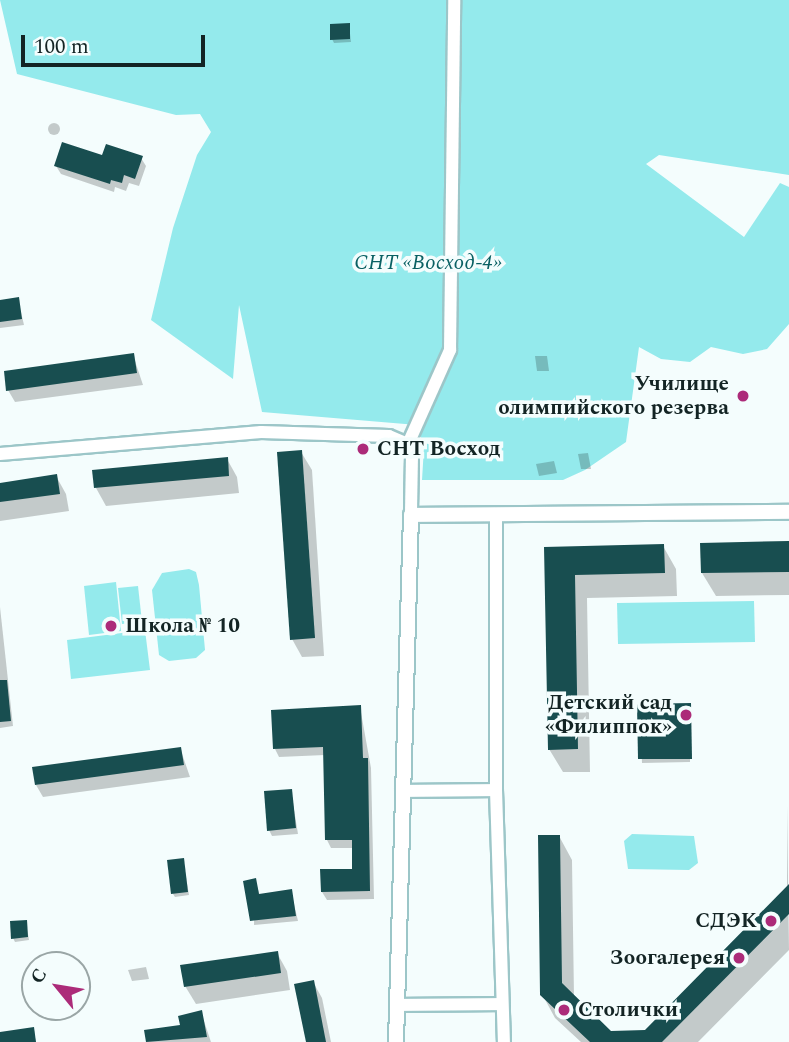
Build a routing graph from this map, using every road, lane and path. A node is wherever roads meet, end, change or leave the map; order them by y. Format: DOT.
graph roads {
  1 [pos="454,0"];
  2 [pos="408,444"];
  3 [pos="0,454"];
  4 [pos="789,512"];
  5 [pos="411,515"];
  6 [pos="496,515"];
  7 [pos="496,790"];
  8 [pos="402,791"];
  9 [pos="502,1004"];
  10 [pos="397,1005"];
  11 [pos="396,1042"];
  12 [pos="504,1042"];
  1 -- 2 [label="street"];
  2 -- 3 [label="street"];
  2 -- 5 [label="street"];
  4 -- 6 [label="street"];
  5 -- 6 [label="street"];
  5 -- 8 [label="street"];
  6 -- 7 [label="street"];
  7 -- 8 [label="street"];
  7 -- 9 [label="street"];
  8 -- 10 [label="street"];
  9 -- 10 [label="street"];
  9 -- 12 [label="street"];
  10 -- 11 [label="street"];
}
